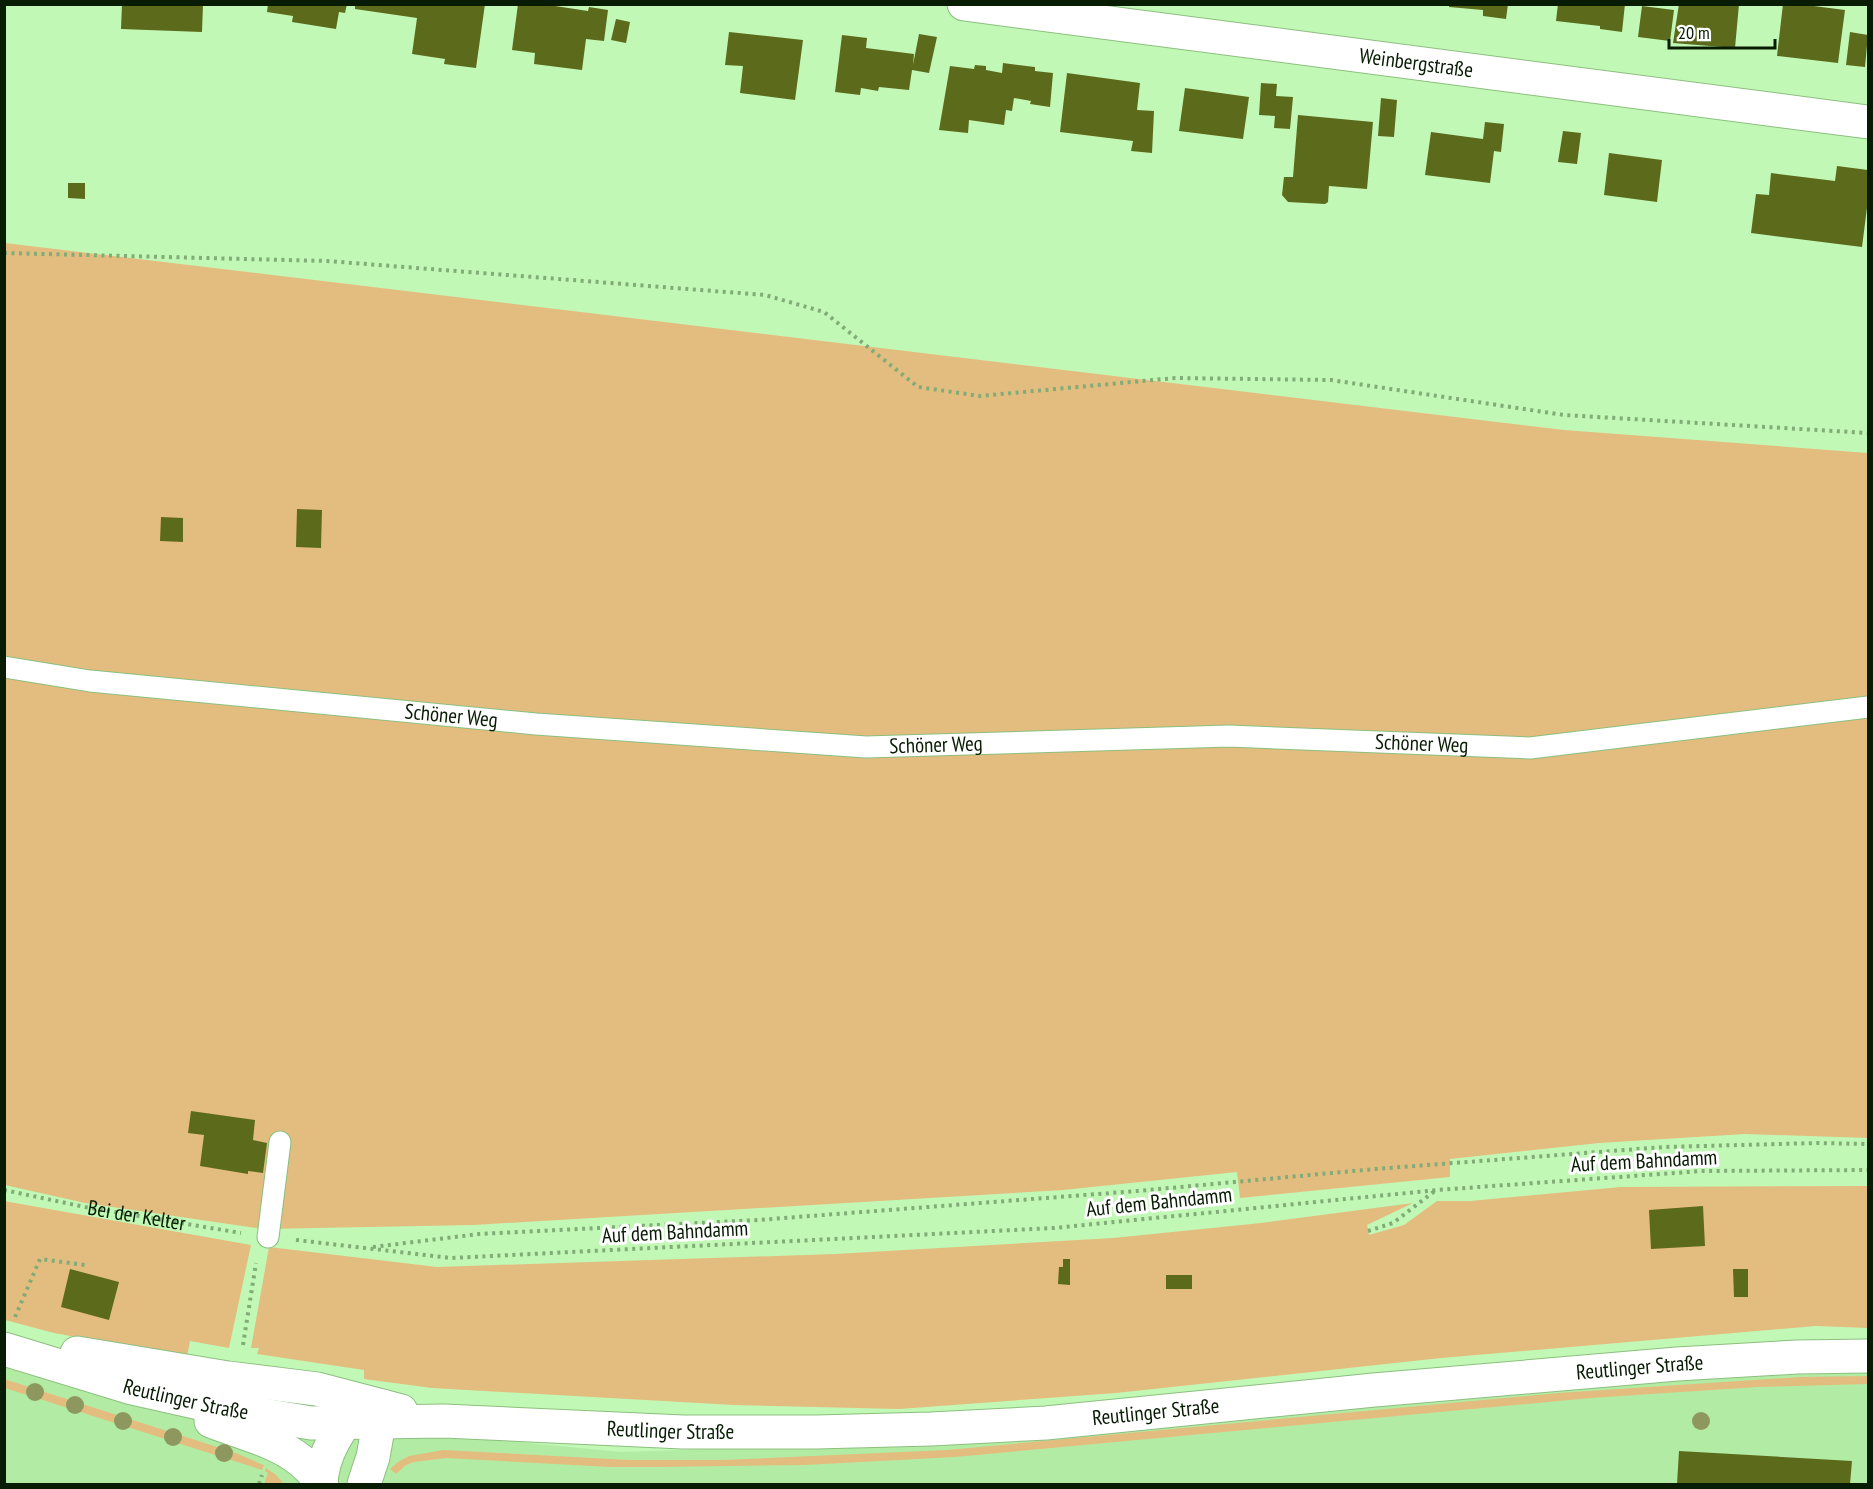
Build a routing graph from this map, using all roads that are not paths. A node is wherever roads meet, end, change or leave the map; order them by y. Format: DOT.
graph roads {
  1 [pos="964,4"];
  2 [pos="1869,122"];
  3 [pos="4,667"];
  4 [pos="1869,707"];
  5 [pos="280,1142"];
  6 [pos="268,1237"];
  7 [pos="5,1344"];
  8 [pos="1869,1356"];
  9 [pos="132,1388"];
  10 [pos="367,1413"];
  11 [pos="321,1484"];
  12 [pos="364,1485"];
  1 -- 2 [label="main road, Weinbergstraße"];
  3 -- 4 [label="lane, Schöner Weg"];
  5 -- 6 [label="lane"];
  7 -- 9 [label="main road, Reutlinger Straße"];
  7 -- 10 [label="main road, Reutlinger Straße"];
  8 -- 10 [label="main road, Reutlinger Straße"];
  9 -- 10 [label="main road, Reutlinger Straße"];
  9 -- 11 [label="main road"];
  10 -- 11 [label="main road"];
  10 -- 12 [label="main road"];
}
